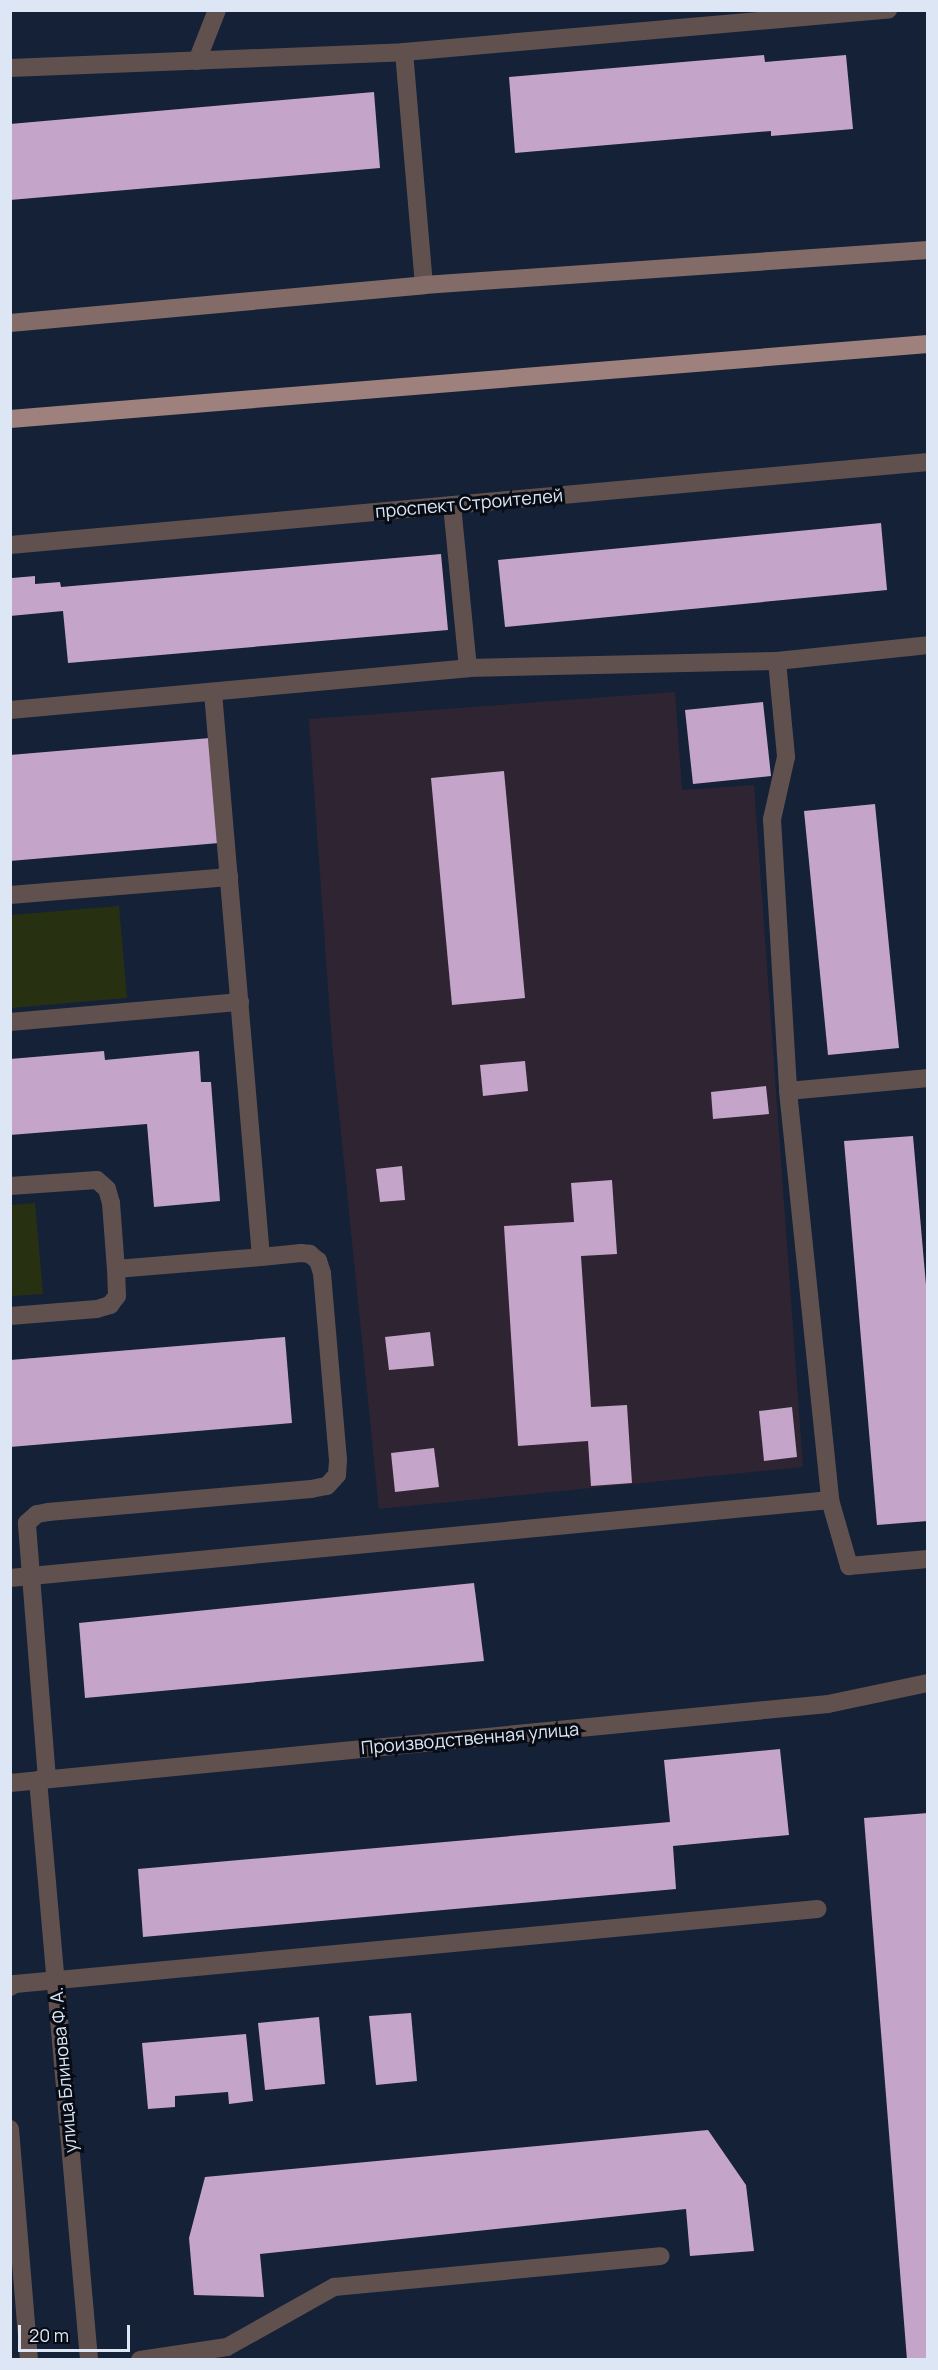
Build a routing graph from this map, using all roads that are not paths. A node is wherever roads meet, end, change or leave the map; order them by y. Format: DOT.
graph roads {
  1 [pos="217,10"];
  2 [pos="882,11"];
  3 [pos="736,17"];
  4 [pos="404,52"];
  5 [pos="197,61"];
  6 [pos="10,68"];
  7 [pos="927,250"];
  8 [pos="424,285"];
  9 [pos="10,323"];
  10 [pos="927,344"];
  11 [pos="10,419"];
  12 [pos="927,462"];
  13 [pos="452,505"];
  14 [pos="10,545"];
  15 [pos="927,645"];
  16 [pos="777,660"];
  17 [pos="468,668"];
  18 [pos="213,692"];
  19 [pos="10,710"];
  20 [pos="229,877"];
  21 [pos="10,895"];
  22 [pos="240,1002"];
  23 [pos="10,1022"];
  24 [pos="927,1078"];
  25 [pos="788,1090"];
  26 [pos="10,1186"];
  27 [pos="261,1257"];
  28 [pos="116,1269"];
  29 [pos="10,1316"];
  30 [pos="830,1500"];
  31 [pos="927,1558"];
  32 [pos="30,1576"];
  33 [pos="10,1578"];
  34 [pos="927,1683"];
  35 [pos="42,1779"];
  36 [pos="10,1782"];
  37 [pos="818,1909"];
  38 [pos="55,1980"];
  39 [pos="10,1987"];
  40 [pos="10,2129"];
  41 [pos="661,2256"];
  42 [pos="29,2360"];
  43 [pos="89,2360"];
  44 [pos="140,2360"];
  1 -- 5 [label="street"];
  2 -- 3 [label="street"];
  3 -- 4 [label="street"];
  4 -- 5 [label="street"];
  4 -- 8 [label="street"];
  5 -- 6 [label="street"];
  7 -- 8 [label="street"];
  8 -- 9 [label="street"];
  10 -- 11 [label="main road"];
  12 -- 13 [label="street, проспект Строителей"];
  13 -- 14 [label="street, проспект Строителей"];
  13 -- 17 [label="street"];
  15 -- 16 [label="street"];
  16 -- 17 [label="street"];
  16 -- 25 [label="street"];
  17 -- 18 [label="street"];
  18 -- 19 [label="street"];
  18 -- 20 [label="street"];
  20 -- 21 [label="street"];
  20 -- 22 [label="street"];
  22 -- 23 [label="street"];
  22 -- 27 [label="street"];
  24 -- 25 [label="street"];
  25 -- 30 [label="street"];
  26 -- 28 [label="street"];
  27 -- 28 [label="street"];
  27 -- 32 [label="street, улица Блинова Ф. А."];
  28 -- 29 [label="street"];
  30 -- 31 [label="street"];
  30 -- 32 [label="street"];
  32 -- 33 [label="street"];
  32 -- 35 [label="street, улица Блинова Ф. А."];
  34 -- 35 [label="street, Производственная улица"];
  35 -- 36 [label="street, Производственная улица"];
  35 -- 38 [label="street, улица Блинова Ф. А."];
  37 -- 38 [label="street"];
  38 -- 39 [label="street"];
  38 -- 43 [label="street, улица Блинова Ф. А."];
  40 -- 42 [label="street"];
  41 -- 44 [label="street"];
}
